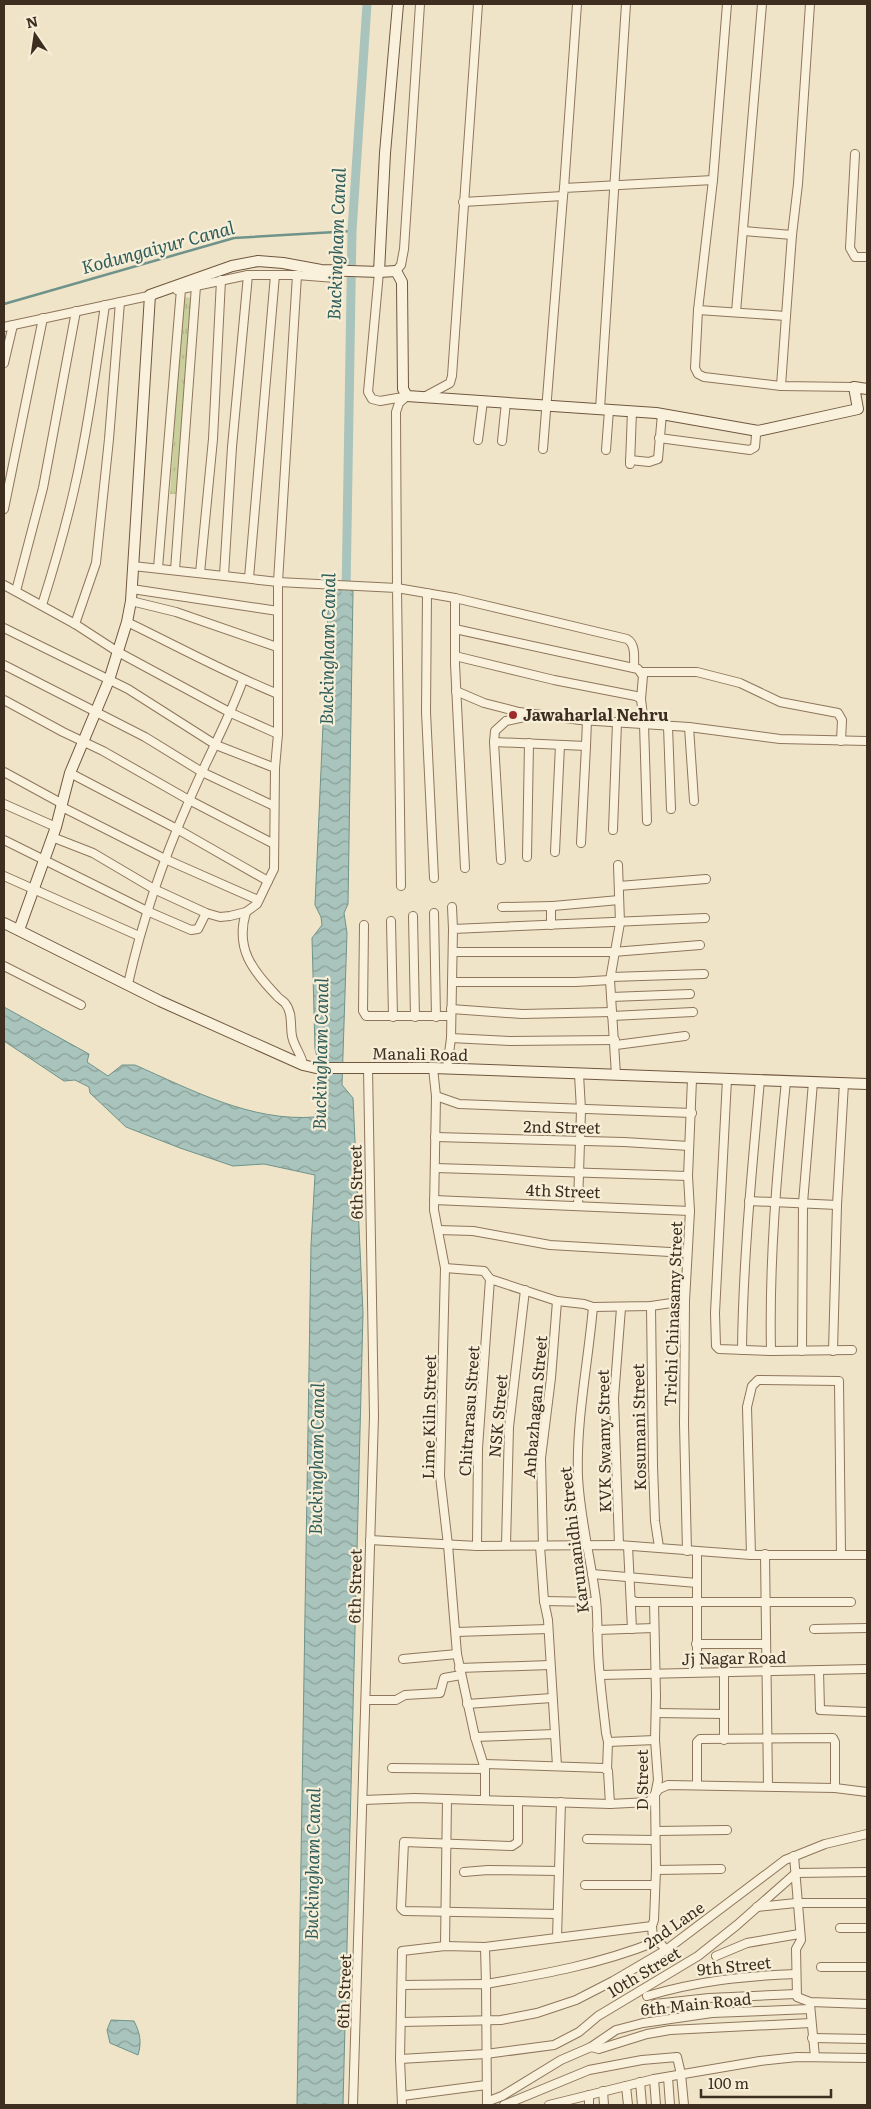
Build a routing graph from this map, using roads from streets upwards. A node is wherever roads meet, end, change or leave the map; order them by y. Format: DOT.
graph roads {
  1 [pos="398,4"];
  2 [pos="420,4"];
  3 [pos="478,4"];
  4 [pos="577,4"];
  5 [pos="626,4"];
  6 [pos="727,4"];
  7 [pos="762,4"];
  8 [pos="810,4"];
  9 [pos="855,154"];
  10 [pos="713,180"];
  11 [pos="614,185"];
  12 [pos="563,192"];
  13 [pos="463,202"];
  14 [pos="744,231"];
  15 [pos="792,235"];
  16 [pos="867,257"];
  17 [pos="377,272"];
  18 [pos="396,272"];
  19 [pos="275,274"];
  20 [pos="248,275"];
  21 [pos="297,275"];
  22 [pos="336,278"];
  23 [pos="221,280"];
  24 [pos="196,286"];
  25 [pos="181,289"];
  26 [pos="150,295"];
  27 [pos="120,302"];
  28 [pos="105,305"];
  29 [pos="698,310"];
  30 [pos="76,311"];
  31 [pos="736,312"];
  32 [pos="786,316"];
  33 [pos="43,318"];
  34 [pos="14,324"];
  35 [pos="4,327"];
  36 [pos="4,362"];
  37 [pos="781,386"];
  38 [pos="854,387"];
  39 [pos="867,389"];
  40 [pos="408,396"];
  41 [pos="425,397"];
  42 [pos="483,401"];
  43 [pos="506,402"];
  44 [pos="546,405"];
  45 [pos="604,409"];
  46 [pos="632,411"];
  47 [pos="662,414"];
  48 [pos="758,431"];
  49 [pos="659,438"];
  50 [pos="478,440"];
  51 [pos="502,441"];
  52 [pos="543,448"];
  53 [pos="606,450"];
  54 [pos="164,500"];
  55 [pos="180,501"];
  56 [pos="4,509"];
  57 [pos="133,566"];
  58 [pos="158,568"];
  59 [pos="175,570"];
  60 [pos="200,573"];
  61 [pos="224,576"];
  62 [pos="249,578"];
  63 [pos="278,582"];
  64 [pos="4,585"];
  65 [pos="132,588"];
  66 [pos="398,588"];
  67 [pos="16,591"];
  68 [pos="427,593"];
  69 [pos="455,598"];
  70 [pos="131,601"];
  71 [pos="42,605"];
  72 [pos="278,611"];
  73 [pos="127,622"];
  74 [pos="76,624"];
  75 [pos="4,628"];
  76 [pos="455,629"];
  77 [pos="277,648"];
  78 [pos="118,652"];
  79 [pos="455,656"];
  80 [pos="4,665"];
  81 [pos="638,670"];
  82 [pos="109,680"];
  83 [pos="243,680"];
  84 [pos="456,691"];
  85 [pos="278,694"];
  86 [pos="641,699"];
  87 [pos="4,700"];
  88 [pos="96,710"];
  89 [pos="231,713"];
  90 [pos="536,714"];
  91 [pos="587,720"];
  92 [pos="617,722"];
  93 [pos="644,724"];
  94 [pos="668,726"];
  95 [pos="689,727"];
  96 [pos="278,734"];
  97 [pos="83,741"];
  98 [pos="841,741"];
  99 [pos="867,741"];
  100 [pos="494,742"];
  101 [pos="529,743"];
  102 [pos="216,745"];
  103 [pos="560,745"];
  104 [pos="586,746"];
  105 [pos="275,768"];
  106 [pos="4,772"];
  107 [pos="70,772"];
  108 [pos="202,772"];
  109 [pos="189,800"];
  110 [pos="694,801"];
  111 [pos="4,804"];
  112 [pos="274,806"];
  113 [pos="62,807"];
  114 [pos="671,810"];
  115 [pos="647,820"];
  116 [pos="56,826"];
  117 [pos="177,829"];
  118 [pos="613,830"];
  119 [pos="52,837"];
  120 [pos="4,840"];
  121 [pos="274,844"];
  122 [pos="581,844"];
  123 [pos="555,852"];
  124 [pos="527,857"];
  125 [pos="165,859"];
  126 [pos="43,860"];
  127 [pos="501,860"];
  128 [pos="618,865"];
  129 [pos="465,868"];
  130 [pos="4,876"];
  131 [pos="434,878"];
  132 [pos="706,879"];
  133 [pos="268,881"];
  134 [pos="401,886"];
  135 [pos="619,886"];
  136 [pos="154,888"];
  137 [pos="32,890"];
  138 [pos="258,900"];
  139 [pos="619,900"];
  140 [pos="502,906"];
  141 [pos="553,906"];
  142 [pos="452,907"];
  143 [pos="148,911"];
  144 [pos="246,912"];
  145 [pos="206,913"];
  146 [pos="434,913"];
  147 [pos="413,916"];
  148 [pos="705,918"];
  149 [pos="391,921"];
  150 [pos="4,923"];
  151 [pos="620,923"];
  152 [pos="364,924"];
  153 [pos="551,925"];
  154 [pos="453,929"];
  155 [pos="19,930"];
  156 [pos="139,936"];
  157 [pos="700,945"];
  158 [pos="453,952"];
  159 [pos="613,952"];
  160 [pos="4,966"];
  161 [pos="704,974"];
  162 [pos="611,979"];
  163 [pos="452,982"];
  164 [pos="128,984"];
  165 [pos="690,994"];
  166 [pos="611,997"];
  167 [pos="81,1005"];
  168 [pos="451,1012"];
  169 [pos="692,1012"];
  170 [pos="612,1014"];
  171 [pos="393,1017"];
  172 [pos="415,1017"];
  173 [pos="436,1017"];
  174 [pos="685,1036"];
  175 [pos="451,1038"];
  176 [pos="615,1042"];
  177 [pos="303,1065"];
  178 [pos="368,1068"];
  179 [pos="433,1068"];
  180 [pos="447,1069"];
  181 [pos="579,1074"];
  182 [pos="616,1075"];
  183 [pos="692,1079"];
  184 [pos="727,1079"];
  185 [pos="760,1080"];
  186 [pos="786,1081"];
  187 [pos="813,1082"];
  188 [pos="844,1084"];
  189 [pos="867,1084"];
  190 [pos="436,1096"];
  191 [pos="581,1110"];
  192 [pos="692,1113"];
  193 [pos="435,1137"];
  194 [pos="580,1141"];
  195 [pos="689,1146"];
  196 [pos="435,1168"];
  197 [pos="579,1174"];
  198 [pos="688,1176"];
  199 [pos="434,1200"];
  200 [pos="749,1201"];
  201 [pos="774,1203"];
  202 [pos="803,1203"];
  203 [pos="578,1205"];
  204 [pos="837,1205"];
  205 [pos="690,1211"];
  206 [pos="438,1230"];
  207 [pos="688,1253"];
  208 [pos="445,1268"];
  209 [pos="490,1279"];
  210 [pos="525,1290"];
  211 [pos="557,1301"];
  212 [pos="685,1301"];
  213 [pos="651,1306"];
  214 [pos="593,1307"];
  215 [pos="621,1308"];
  216 [pos="742,1350"];
  217 [pos="852,1350"];
  218 [pos="771,1351"];
  219 [pos="802,1351"];
  220 [pos="833,1351"];
  221 [pos="370,1540"];
  222 [pos="448,1545"];
  223 [pos="506,1545"];
  224 [pos="619,1545"];
  225 [pos="476,1546"];
  226 [pos="541,1546"];
  227 [pos="586,1546"];
  228 [pos="628,1546"];
  229 [pos="659,1547"];
  230 [pos="687,1551"];
  231 [pos="697,1552"];
  232 [pos="765,1554"];
  233 [pos="841,1554"];
  234 [pos="750,1555"];
  235 [pos="867,1555"];
  236 [pos="592,1574"];
  237 [pos="628,1576"];
  238 [pos="697,1583"];
  239 [pos="632,1600"];
  240 [pos="544,1601"];
  241 [pos="596,1602"];
  242 [pos="654,1602"];
  243 [pos="852,1602"];
  244 [pos="697,1603"];
  245 [pos="766,1603"];
  246 [pos="654,1628"];
  247 [pos="867,1628"];
  248 [pos="548,1629"];
  249 [pos="632,1629"];
  250 [pos="814,1629"];
  251 [pos="598,1630"];
  252 [pos="456,1632"];
  253 [pos="696,1644"];
  254 [pos="766,1644"];
  255 [pos="457,1654"];
  256 [pos="403,1659"];
  257 [pos="550,1664"];
  258 [pos="867,1669"];
  259 [pos="819,1670"];
  260 [pos="766,1671"];
  261 [pos="460,1672"];
  262 [pos="696,1672"];
  263 [pos="724,1672"];
  264 [pos="655,1673"];
  265 [pos="600,1675"];
  266 [pos="552,1698"];
  267 [pos="366,1700"];
  268 [pos="467,1704"];
  269 [pos="867,1712"];
  270 [pos="656,1713"];
  271 [pos="724,1714"];
  272 [pos="555,1734"];
  273 [pos="475,1737"];
  274 [pos="767,1738"];
  275 [pos="655,1740"];
  276 [pos="724,1740"];
  277 [pos="608,1742"];
  278 [pos="485,1766"];
  279 [pos="557,1766"];
  280 [pos="392,1768"];
  281 [pos="607,1770"];
  282 [pos="697,1785"];
  283 [pos="768,1786"];
  284 [pos="835,1788"];
  285 [pos="867,1792"];
  286 [pos="655,1795"];
  287 [pos="447,1799"];
  288 [pos="363,1800"];
  289 [pos="485,1800"];
  290 [pos="518,1802"];
  291 [pos="561,1802"];
  292 [pos="610,1804"];
  293 [pos="656,1830"];
  294 [pos="727,1830"];
  295 [pos="867,1834"];
  296 [pos="586,1839"];
  297 [pos="654,1840"];
  298 [pos="446,1842"];
  299 [pos="794,1856"];
  300 [pos="656,1870"];
  301 [pos="721,1870"];
  302 [pos="559,1871"];
  303 [pos="464,1872"];
  304 [pos="867,1872"];
  305 [pos="796,1873"];
  306 [pos="656,1885"];
  307 [pos="585,1886"];
  308 [pos="796,1903"];
  309 [pos="867,1903"];
  310 [pos="757,1907"];
  311 [pos="444,1910"];
  312 [pos="557,1914"];
  313 [pos="652,1926"];
  314 [pos="840,1928"];
  315 [pos="867,1928"];
  316 [pos="799,1934"];
  317 [pos="557,1938"];
  318 [pos="655,1942"];
  319 [pos="445,1946"];
  320 [pos="485,1947"];
  321 [pos="666,1950"];
  322 [pos="716,1956"];
  323 [pos="820,1966"];
  324 [pos="867,1967"];
  325 [pos="796,1974"];
  326 [pos="486,1984"];
  327 [pos="402,1985"];
  328 [pos="796,1994"];
  329 [pos="647,1996"];
  330 [pos="655,2004"];
  331 [pos="867,2004"];
  332 [pos="810,2005"];
  333 [pos="487,2019"];
  334 [pos="401,2022"];
  335 [pos="811,2023"];
  336 [pos="812,2038"];
  337 [pos="867,2039"];
  338 [pos="590,2047"];
  339 [pos="486,2054"];
  340 [pos="815,2057"];
  341 [pos="867,2058"];
  342 [pos="400,2059"];
  343 [pos="681,2074"];
  344 [pos="668,2077"];
  345 [pos="654,2079"];
  346 [pos="640,2082"];
  347 [pos="486,2085"];
  348 [pos="626,2086"];
  349 [pos="603,2091"];
  350 [pos="589,2095"];
  351 [pos="402,2096"];
  352 [pos="575,2102"];
  353 [pos="487,2103"];
  354 [pos="561,2103"];
  355 [pos="354,2105"];
  356 [pos="402,2105"];
  357 [pos="504,2105"];
  358 [pos="549,2105"];
  359 [pos="589,2105"];
  360 [pos="604,2105"];
  361 [pos="628,2105"];
  362 [pos="642,2105"];
  363 [pos="656,2105"];
  364 [pos="670,2105"];
  365 [pos="684,2105"];
  1 -- 17 [label="street"];
  2 -- 18 [label="street"];
  3 -- 13 [label="street"];
  4 -- 12 [label="street"];
  5 -- 11 [label="street"];
  6 -- 10 [label="street"];
  7 -- 14 [label="street"];
  8 -- 15 [label="street"];
  9 -- 16 [label="street"];
  10 -- 11 [label="street"];
  10 -- 29 [label="street"];
  11 -- 12 [label="street"];
  11 -- 45 [label="street"];
  12 -- 13 [label="street"];
  12 -- 44 [label="street"];
  13 -- 41 [label="street"];
  14 -- 15 [label="street"];
  14 -- 31 [label="street"];
  15 -- 32 [label="street"];
  17 -- 18 [label="street"];
  17 -- 26 [label="street"];
  17 -- 40 [label="street"];
  18 -- 40 [label="street"];
  19 -- 20 [label="street"];
  19 -- 21 [label="street"];
  19 -- 62 [label="street"];
  20 -- 23 [label="street"];
  20 -- 61 [label="street"];
  21 -- 22 [label="street"];
  21 -- 63 [label="street"];
  23 -- 24 [label="street"];
  23 -- 60 [label="street"];
  24 -- 25 [label="street"];
  24 -- 55 [label="street"];
  25 -- 26 [label="street"];
  25 -- 54 [label="street"];
  26 -- 27 [label="street"];
  26 -- 57 [label="street"];
  27 -- 28 [label="street"];
  27 -- 74 [label="street"];
  28 -- 30 [label="street"];
  28 -- 71 [label="street"];
  29 -- 31 [label="street"];
  29 -- 37 [label="street"];
  30 -- 33 [label="street"];
  30 -- 67 [label="street"];
  31 -- 32 [label="street"];
  32 -- 37 [label="street"];
  33 -- 34 [label="street"];
  33 -- 56 [label="street"];
  34 -- 35 [label="street"];
  34 -- 36 [label="street"];
  37 -- 38 [label="street"];
  38 -- 39 [label="street"];
  38 -- 48 [label="street"];
  40 -- 41 [label="street"];
  40 -- 66 [label="street"];
  41 -- 42 [label="street"];
  42 -- 43 [label="street"];
  42 -- 50 [label="street"];
  43 -- 44 [label="street"];
  43 -- 51 [label="street"];
  44 -- 45 [label="street"];
  44 -- 52 [label="street"];
  45 -- 46 [label="street"];
  45 -- 53 [label="street"];
  46 -- 47 [label="street"];
  46 -- 49 [label="street"];
  47 -- 48 [label="street"];
  47 -- 49 [label="street"];
  48 -- 49 [label="street"];
  54 -- 55 [label="street"];
  54 -- 58 [label="street"];
  55 -- 59 [label="street"];
  57 -- 58 [label="street"];
  57 -- 65 [label="street"];
  58 -- 59 [label="street"];
  59 -- 60 [label="street"];
  60 -- 61 [label="street"];
  61 -- 62 [label="street"];
  62 -- 63 [label="street"];
  63 -- 66 [label="street"];
  63 -- 72 [label="street"];
  64 -- 67 [label="street"];
  65 -- 70 [label="street"];
  65 -- 72 [label="street"];
  66 -- 68 [label="street"];
  66 -- 134 [label="street"];
  67 -- 71 [label="street"];
  68 -- 69 [label="street"];
  68 -- 131 [label="street"];
  69 -- 76 [label="street"];
  69 -- 81 [label="street"];
  70 -- 73 [label="street"];
  70 -- 77 [label="street"];
  71 -- 74 [label="street"];
  72 -- 77 [label="street"];
  73 -- 78 [label="street"];
  73 -- 83 [label="street"];
  74 -- 78 [label="street"];
  75 -- 82 [label="street"];
  76 -- 79 [label="street"];
  76 -- 81 [label="street"];
  77 -- 85 [label="street"];
  78 -- 82 [label="street"];
  78 -- 89 [label="street"];
  79 -- 84 [label="street"];
  79 -- 86 [label="street"];
  80 -- 88 [label="street"];
  81 -- 86 [label="street"];
  81 -- 98 [label="street"];
  82 -- 88 [label="street"];
  82 -- 102 [label="street"];
  83 -- 85 [label="street"];
  83 -- 89 [label="street"];
  84 -- 90 [label="street"];
  84 -- 129 [label="street"];
  85 -- 96 [label="street"];
  86 -- 93 [label="street"];
  87 -- 97 [label="street"];
  88 -- 97 [label="street"];
  88 -- 108 [label="street"];
  89 -- 96 [label="street"];
  89 -- 102 [label="street"];
  90 -- 91 [label="street"];
  90 -- 100 [label="street"];
  91 -- 92 [label="street"];
  91 -- 104 [label="street"];
  92 -- 93 [label="street"];
  92 -- 118 [label="street"];
  93 -- 94 [label="street"];
  93 -- 115 [label="street"];
  94 -- 95 [label="street"];
  94 -- 114 [label="street"];
  95 -- 98 [label="street"];
  95 -- 110 [label="street"];
  96 -- 105 [label="street"];
  97 -- 107 [label="street"];
  97 -- 109 [label="street"];
  98 -- 99 [label="street"];
  100 -- 101 [label="street"];
  100 -- 127 [label="street"];
  101 -- 103 [label="street"];
  101 -- 124 [label="street"];
  102 -- 105 [label="street"];
  102 -- 108 [label="street"];
  103 -- 104 [label="street"];
  103 -- 123 [label="street"];
  104 -- 122 [label="street"];
  105 -- 112 [label="street"];
  106 -- 113 [label="street"];
  107 -- 113 [label="street"];
  107 -- 117 [label="street"];
  108 -- 109 [label="street"];
  108 -- 112 [label="street"];
  109 -- 117 [label="street"];
  109 -- 121 [label="street"];
  111 -- 116 [label="street"];
  112 -- 121 [label="street"];
  113 -- 116 [label="street"];
  113 -- 125 [label="street"];
  116 -- 119 [label="street"];
  117 -- 125 [label="street"];
  117 -- 133 [label="street"];
  119 -- 126 [label="street"];
  119 -- 136 [label="street"];
  120 -- 126 [label="street"];
  121 -- 133 [label="street"];
  125 -- 136 [label="street"];
  125 -- 138 [label="street"];
  126 -- 137 [label="street"];
  126 -- 143 [label="street"];
  128 -- 135 [label="street"];
  130 -- 137 [label="street"];
  132 -- 135 [label="street"];
  133 -- 138 [label="street"];
  135 -- 139 [label="street"];
  136 -- 143 [label="street"];
  136 -- 145 [label="street"];
  137 -- 155 [label="street"];
  137 -- 156 [label="street"];
  138 -- 144 [label="street"];
  139 -- 141 [label="street"];
  139 -- 151 [label="street"];
  140 -- 141 [label="street"];
  141 -- 153 [label="street"];
  142 -- 154 [label="street"];
  143 -- 145 [label="street"];
  143 -- 156 [label="street"];
  144 -- 145 [label="street"];
  144 -- 177 [label="street"];
  146 -- 173 [label="street"];
  147 -- 172 [label="street"];
  148 -- 151 [label="street"];
  149 -- 171 [label="street"];
  150 -- 155 [label="street, Manali Road"];
  151 -- 153 [label="street"];
  151 -- 159 [label="street"];
  152 -- 171 [label="street"];
  153 -- 154 [label="street"];
  154 -- 158 [label="street"];
  155 -- 164 [label="street, Manali Road"];
  156 -- 164 [label="street"];
  157 -- 159 [label="street"];
  158 -- 159 [label="street"];
  158 -- 163 [label="street"];
  159 -- 162 [label="street"];
  160 -- 167 [label="street"];
  161 -- 162 [label="street"];
  162 -- 163 [label="street"];
  162 -- 166 [label="street"];
  163 -- 168 [label="street"];
  164 -- 177 [label="street, Manali Road"];
  165 -- 166 [label="street"];
  166 -- 170 [label="street"];
  168 -- 170 [label="street"];
  168 -- 173 [label="street"];
  168 -- 175 [label="street"];
  169 -- 170 [label="street"];
  170 -- 176 [label="street"];
  171 -- 172 [label="street"];
  172 -- 173 [label="street"];
  174 -- 176 [label="street"];
  175 -- 176 [label="street"];
  175 -- 180 [label="street"];
  176 -- 182 [label="street"];
  177 -- 178 [label="street, Manali Road"];
  178 -- 179 [label="street, Manali Road"];
  178 -- 221 [label="street, 6th Street"];
  179 -- 180 [label="street, Manali Road"];
  179 -- 190 [label="street, Lime Kiln Street"];
  180 -- 181 [label="street, Manali Road"];
  181 -- 182 [label="street, Manali Road"];
  181 -- 191 [label="street"];
  182 -- 183 [label="street, Manali Road"];
  183 -- 184 [label="street, Manali Road"];
  183 -- 192 [label="street, Trichi Chinasamy Street"];
  184 -- 185 [label="street, Manali Road"];
  184 -- 216 [label="street"];
  185 -- 186 [label="street, Manali Road"];
  185 -- 200 [label="street"];
  186 -- 187 [label="street, Manali Road"];
  186 -- 201 [label="street"];
  187 -- 188 [label="street, Manali Road"];
  187 -- 202 [label="street"];
  188 -- 189 [label="street, Manali Road"];
  188 -- 204 [label="street"];
  190 -- 191 [label="street"];
  190 -- 193 [label="street, Lime Kiln Street"];
  191 -- 192 [label="street"];
  191 -- 194 [label="street"];
  192 -- 195 [label="street, Trichi Chinasamy Street"];
  193 -- 194 [label="street, 2nd Street"];
  193 -- 196 [label="street, Lime Kiln Street"];
  194 -- 195 [label="street, 2nd Street"];
  194 -- 197 [label="street"];
  195 -- 198 [label="street, Trichi Chinasamy Street"];
  196 -- 197 [label="street"];
  196 -- 199 [label="street, Lime Kiln Street"];
  197 -- 198 [label="street"];
  197 -- 203 [label="street"];
  198 -- 205 [label="street, Trichi Chinasamy Street"];
  199 -- 203 [label="street, 4th Street"];
  199 -- 206 [label="street, Lime Kiln Street"];
  200 -- 201 [label="street"];
  200 -- 216 [label="street"];
  201 -- 202 [label="street"];
  201 -- 218 [label="street"];
  202 -- 204 [label="street"];
  202 -- 219 [label="street"];
  203 -- 205 [label="street, 4th Street"];
  204 -- 220 [label="street"];
  205 -- 207 [label="street, Trichi Chinasamy Street"];
  206 -- 207 [label="street"];
  206 -- 208 [label="street, Lime Kiln Street"];
  207 -- 212 [label="street, Trichi Chinasamy Street"];
  208 -- 209 [label="street"];
  208 -- 222 [label="street, Lime Kiln Street"];
  209 -- 210 [label="street"];
  209 -- 225 [label="street, Chitrarasu Street"];
  210 -- 211 [label="street"];
  210 -- 223 [label="street, NSK Street"];
  211 -- 214 [label="street"];
  211 -- 226 [label="street, Anbazhagan Street"];
  212 -- 213 [label="street"];
  212 -- 230 [label="street, Trichi Chinasamy Street"];
  213 -- 215 [label="street"];
  213 -- 229 [label="street, Kosumani Street"];
  214 -- 215 [label="street"];
  214 -- 227 [label="street, Karunanidhi Street"];
  215 -- 224 [label="street, KVK Swamy Street"];
  216 -- 218 [label="street"];
  217 -- 220 [label="street"];
  218 -- 219 [label="street"];
  219 -- 220 [label="street"];
  221 -- 222 [label="street"];
  221 -- 267 [label="street, 6th Street"];
  222 -- 225 [label="street"];
  222 -- 252 [label="street, Lime Kiln Street"];
  223 -- 225 [label="street"];
  223 -- 226 [label="street"];
  224 -- 227 [label="street"];
  224 -- 228 [label="street"];
  226 -- 227 [label="street"];
  226 -- 240 [label="street, Anbazhagan Street"];
  227 -- 236 [label="street, Karunanidhi Street"];
  228 -- 229 [label="street"];
  228 -- 237 [label="street"];
  229 -- 230 [label="street"];
  230 -- 231 [label="street"];
  231 -- 234 [label="street"];
  231 -- 238 [label="street"];
  232 -- 233 [label="street"];
  232 -- 234 [label="street"];
  232 -- 245 [label="street"];
  233 -- 234 [label="street"];
  233 -- 235 [label="street"];
  236 -- 237 [label="street"];
  236 -- 241 [label="street, Karunanidhi Street"];
  237 -- 238 [label="street"];
  237 -- 239 [label="street"];
  238 -- 244 [label="street"];
  239 -- 242 [label="street"];
  239 -- 249 [label="street"];
  240 -- 241 [label="street"];
  240 -- 248 [label="street, Anbazhagan Street"];
  241 -- 251 [label="street, Karunanidhi Street"];
  242 -- 244 [label="street"];
  242 -- 246 [label="street, D Street"];
  243 -- 245 [label="street"];
  244 -- 245 [label="street"];
  244 -- 253 [label="street"];
  245 -- 254 [label="street"];
  246 -- 249 [label="street"];
  246 -- 264 [label="street, D Street"];
  247 -- 250 [label="street"];
  248 -- 252 [label="street"];
  248 -- 257 [label="street, Anbazhagan Street"];
  249 -- 251 [label="street"];
  251 -- 265 [label="street, Karunanidhi Street"];
  252 -- 255 [label="street, Lime Kiln Street"];
  253 -- 254 [label="street"];
  253 -- 262 [label="street"];
  254 -- 260 [label="street"];
  255 -- 256 [label="street"];
  255 -- 261 [label="street, Lime Kiln Street"];
  257 -- 261 [label="street"];
  257 -- 266 [label="street, Anbazhagan Street"];
  258 -- 259 [label="street, Jj Nagar Road"];
  259 -- 260 [label="street, Jj Nagar Road"];
  259 -- 269 [label="street"];
  260 -- 263 [label="street, Jj Nagar Road"];
  260 -- 274 [label="street"];
  261 -- 267 [label="street"];
  261 -- 268 [label="street, Lime Kiln Street"];
  262 -- 263 [label="street, Jj Nagar Road"];
  262 -- 264 [label="street, Jj Nagar Road"];
  263 -- 271 [label="street"];
  264 -- 265 [label="street, Jj Nagar Road"];
  264 -- 270 [label="street, D Street"];
  265 -- 277 [label="street, Karunanidhi Street"];
  266 -- 268 [label="street"];
  266 -- 272 [label="street, Anbazhagan Street"];
  267 -- 288 [label="street, 6th Street"];
  268 -- 273 [label="street, Lime Kiln Street"];
  270 -- 271 [label="street"];
  270 -- 275 [label="street, D Street"];
  271 -- 276 [label="street"];
  272 -- 273 [label="street"];
  272 -- 279 [label="street, Anbazhagan Street"];
  273 -- 278 [label="street, Lime Kiln Street"];
  274 -- 276 [label="street"];
  274 -- 283 [label="street"];
  274 -- 284 [label="street"];
  275 -- 277 [label="street"];
  275 -- 286 [label="street, D Street"];
  276 -- 282 [label="street"];
  277 -- 281 [label="street, Karunanidhi Street"];
  278 -- 279 [label="street"];
  278 -- 280 [label="street"];
  278 -- 289 [label="street, Lime Kiln Street"];
  279 -- 281 [label="street"];
  281 -- 292 [label="street, Karunanidhi Street"];
  282 -- 283 [label="street"];
  282 -- 286 [label="street"];
  283 -- 284 [label="street"];
  284 -- 285 [label="street"];
  286 -- 292 [label="street"];
  286 -- 293 [label="street, D Street"];
  287 -- 288 [label="street"];
  287 -- 289 [label="street"];
  287 -- 298 [label="street"];
  288 -- 355 [label="street, 6th Street"];
  289 -- 290 [label="street"];
  290 -- 291 [label="street"];
  290 -- 298 [label="street"];
  291 -- 292 [label="street"];
  291 -- 302 [label="street"];
  293 -- 294 [label="street"];
  293 -- 297 [label="street, D Street"];
  295 -- 299 [label="street, 2nd Lane"];
  296 -- 297 [label="street"];
  297 -- 300 [label="street, D Street"];
  298 -- 311 [label="street"];
  298 -- 311 [label="street"];
  299 -- 305 [label="street"];
  299 -- 321 [label="street, 2nd Lane"];
  300 -- 301 [label="street"];
  300 -- 306 [label="street, D Street"];
  302 -- 303 [label="street"];
  302 -- 312 [label="street"];
  304 -- 305 [label="street"];
  305 -- 308 [label="street"];
  305 -- 310 [label="street, 10th Street"];
  306 -- 307 [label="street"];
  306 -- 313 [label="street, D Street"];
  308 -- 309 [label="street"];
  308 -- 310 [label="street"];
  308 -- 316 [label="street"];
  310 -- 339 [label="street, 10th Street"];
  311 -- 312 [label="street"];
  311 -- 319 [label="street"];
  312 -- 317 [label="street"];
  313 -- 317 [label="street"];
  313 -- 318 [label="street, D Street"];
  314 -- 315 [label="street"];
  316 -- 322 [label="street"];
  316 -- 325 [label="street"];
  317 -- 320 [label="street"];
  318 -- 321 [label="street"];
  318 -- 326 [label="street"];
  319 -- 320 [label="street"];
  319 -- 327 [label="street"];
  320 -- 326 [label="street"];
  321 -- 333 [label="street, 2nd Lane"];
  323 -- 324 [label="street"];
  325 -- 328 [label="street"];
  325 -- 329 [label="street, 9th Street"];
  326 -- 327 [label="street"];
  326 -- 333 [label="street"];
  327 -- 334 [label="street"];
  328 -- 330 [label="street"];
  328 -- 332 [label="street"];
  331 -- 332 [label="street, 6th Main Road"];
  332 -- 335 [label="street"];
  332 -- 338 [label="street, 6th Main Road"];
  333 -- 334 [label="street, 2nd Lane"];
  333 -- 339 [label="street"];
  334 -- 342 [label="street"];
  335 -- 336 [label="street"];
  335 -- 338 [label="street, 6th Main Road"];
  336 -- 337 [label="street"];
  336 -- 340 [label="street"];
  338 -- 353 [label="street, 6th Main Road"];
  339 -- 342 [label="street, 10th Street"];
  339 -- 347 [label="street"];
  340 -- 341 [label="street"];
  340 -- 343 [label="street"];
  342 -- 351 [label="street"];
  343 -- 344 [label="street"];
  343 -- 357 [label="street"];
  343 -- 365 [label="street"];
  344 -- 345 [label="street"];
  344 -- 364 [label="street"];
  345 -- 346 [label="street"];
  345 -- 363 [label="street"];
  346 -- 348 [label="street"];
  346 -- 362 [label="street"];
  347 -- 351 [label="street"];
  347 -- 353 [label="street"];
  348 -- 349 [label="street"];
  348 -- 361 [label="street"];
  349 -- 350 [label="street"];
  349 -- 360 [label="street"];
  350 -- 352 [label="street"];
  350 -- 359 [label="street"];
  351 -- 356 [label="street"];
  352 -- 354 [label="street"];
  354 -- 358 [label="street"];
}
